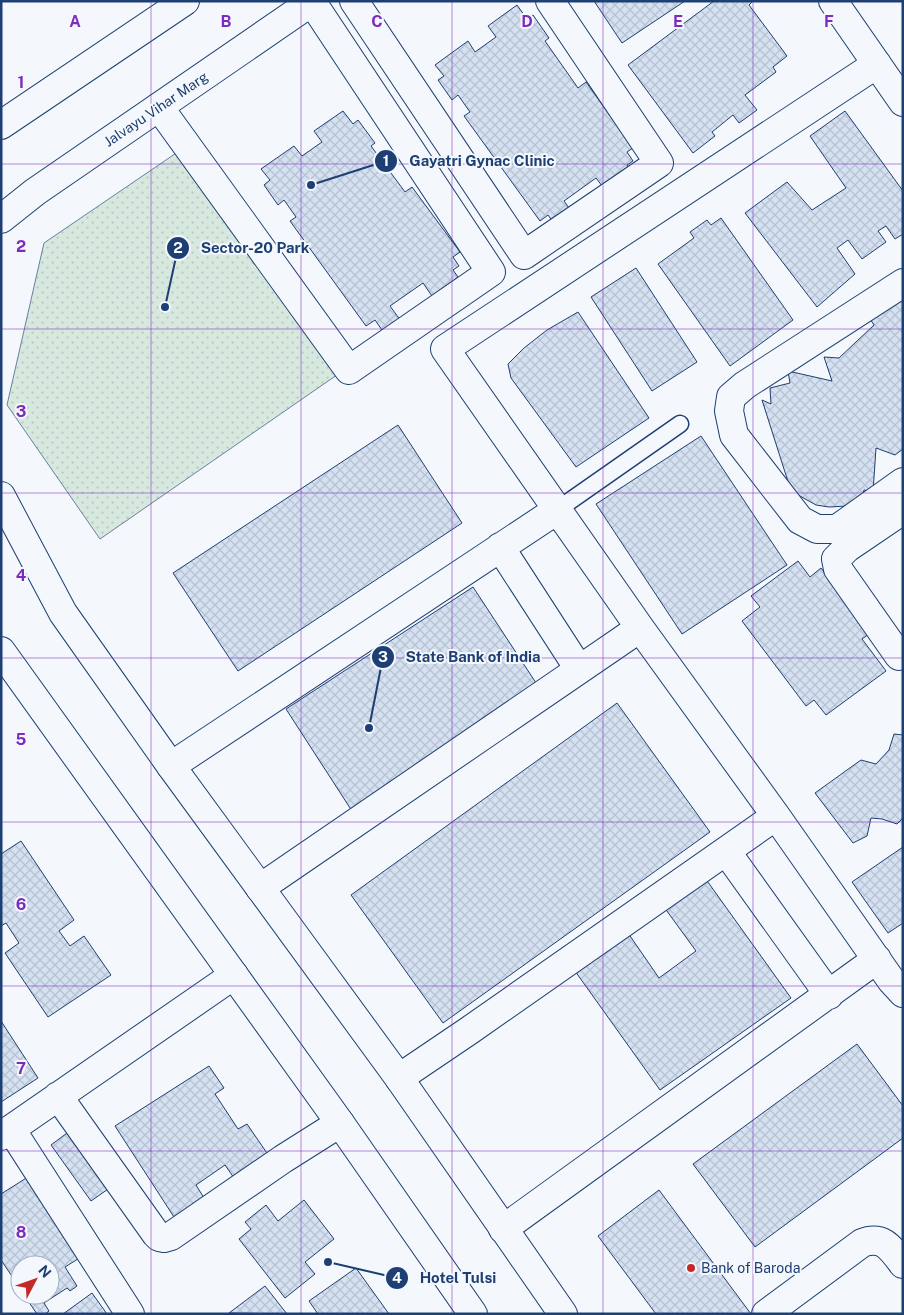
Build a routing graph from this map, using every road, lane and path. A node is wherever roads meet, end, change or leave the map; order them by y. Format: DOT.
graph roads {
  1 [pos="186,1"];
  2 [pos="354,1"];
  3 [pos="550,1"];
  4 [pos="833,1"];
  5 [pos="312,2"];
  6 [pos="877,64"];
  7 [pos="903,102"];
  8 [pos="160,107"];
  9 [pos="1,125"];
  10 [pos="1,219"];
  11 [pos="903,284"];
  12 [pos="680,424"];
  13 [pos="903,482"];
  14 [pos="1,496"];
  15 [pos="557,510"];
  16 [pos="903,510"];
  17 [pos="500,547"];
  18 [pos="640,628"];
  19 [pos="1,651"];
  20 [pos="903,655"];
  21 [pos="579,670"];
  22 [pos="171,766"];
  23 [pos="776,816"];
  24 [pos="726,851"];
  25 [pos="260,888"];
  26 [pos="877,960"];
  27 [pos="234,974"];
  28 [pos="903,993"];
  29 [pos="829,995"];
  30 [pos="399,1078"];
  31 [pos="58,1096"];
  32 [pos="340,1123"];
  33 [pos="6,1132"];
  34 [pos="504,1229"];
  35 [pos="903,1264"];
  36 [pos="130,1314"];
  37 [pos="473,1314"];
  38 [pos="563,1314"];
  39 [pos="766,1314"];
  1 -- 9 [label="street"];
  2 -- 3 [label="street"];
  4 -- 6 [label="street"];
  5 -- 8 [label="street, Jalvayu Vihar Marg"];
  5 -- 8 [label="street"];
  6 -- 7 [label="street"];
  6 -- 15 [label="street"];
  8 -- 10 [label="street, Jalvayu Vihar Marg"];
  11 -- 13 [label="street"];
  12 -- 15 [label="lane"];
  14 -- 22 [label="street"];
  15 -- 17 [label="street"];
  15 -- 18 [label="street"];
  16 -- 20 [label="street"];
  17 -- 21 [label="street"];
  17 -- 22 [label="street"];
  18 -- 21 [label="street"];
  18 -- 23 [label="street"];
  19 -- 27 [label="street"];
  21 -- 25 [label="street"];
  22 -- 25 [label="street"];
  23 -- 24 [label="street"];
  23 -- 26 [label="street"];
  24 -- 29 [label="street"];
  24 -- 30 [label="street"];
  25 -- 30 [label="street"];
  26 -- 28 [label="street"];
  26 -- 29 [label="street"];
  27 -- 31 [label="street"];
  27 -- 32 [label="street"];
  29 -- 34 [label="street"];
  30 -- 34 [label="street"];
  31 -- 32 [label="street"];
  31 -- 33 [label="street"];
  32 -- 37 [label="street"];
  33 -- 36 [label="street"];
  34 -- 38 [label="street"];
  35 -- 39 [label="street"];
}
